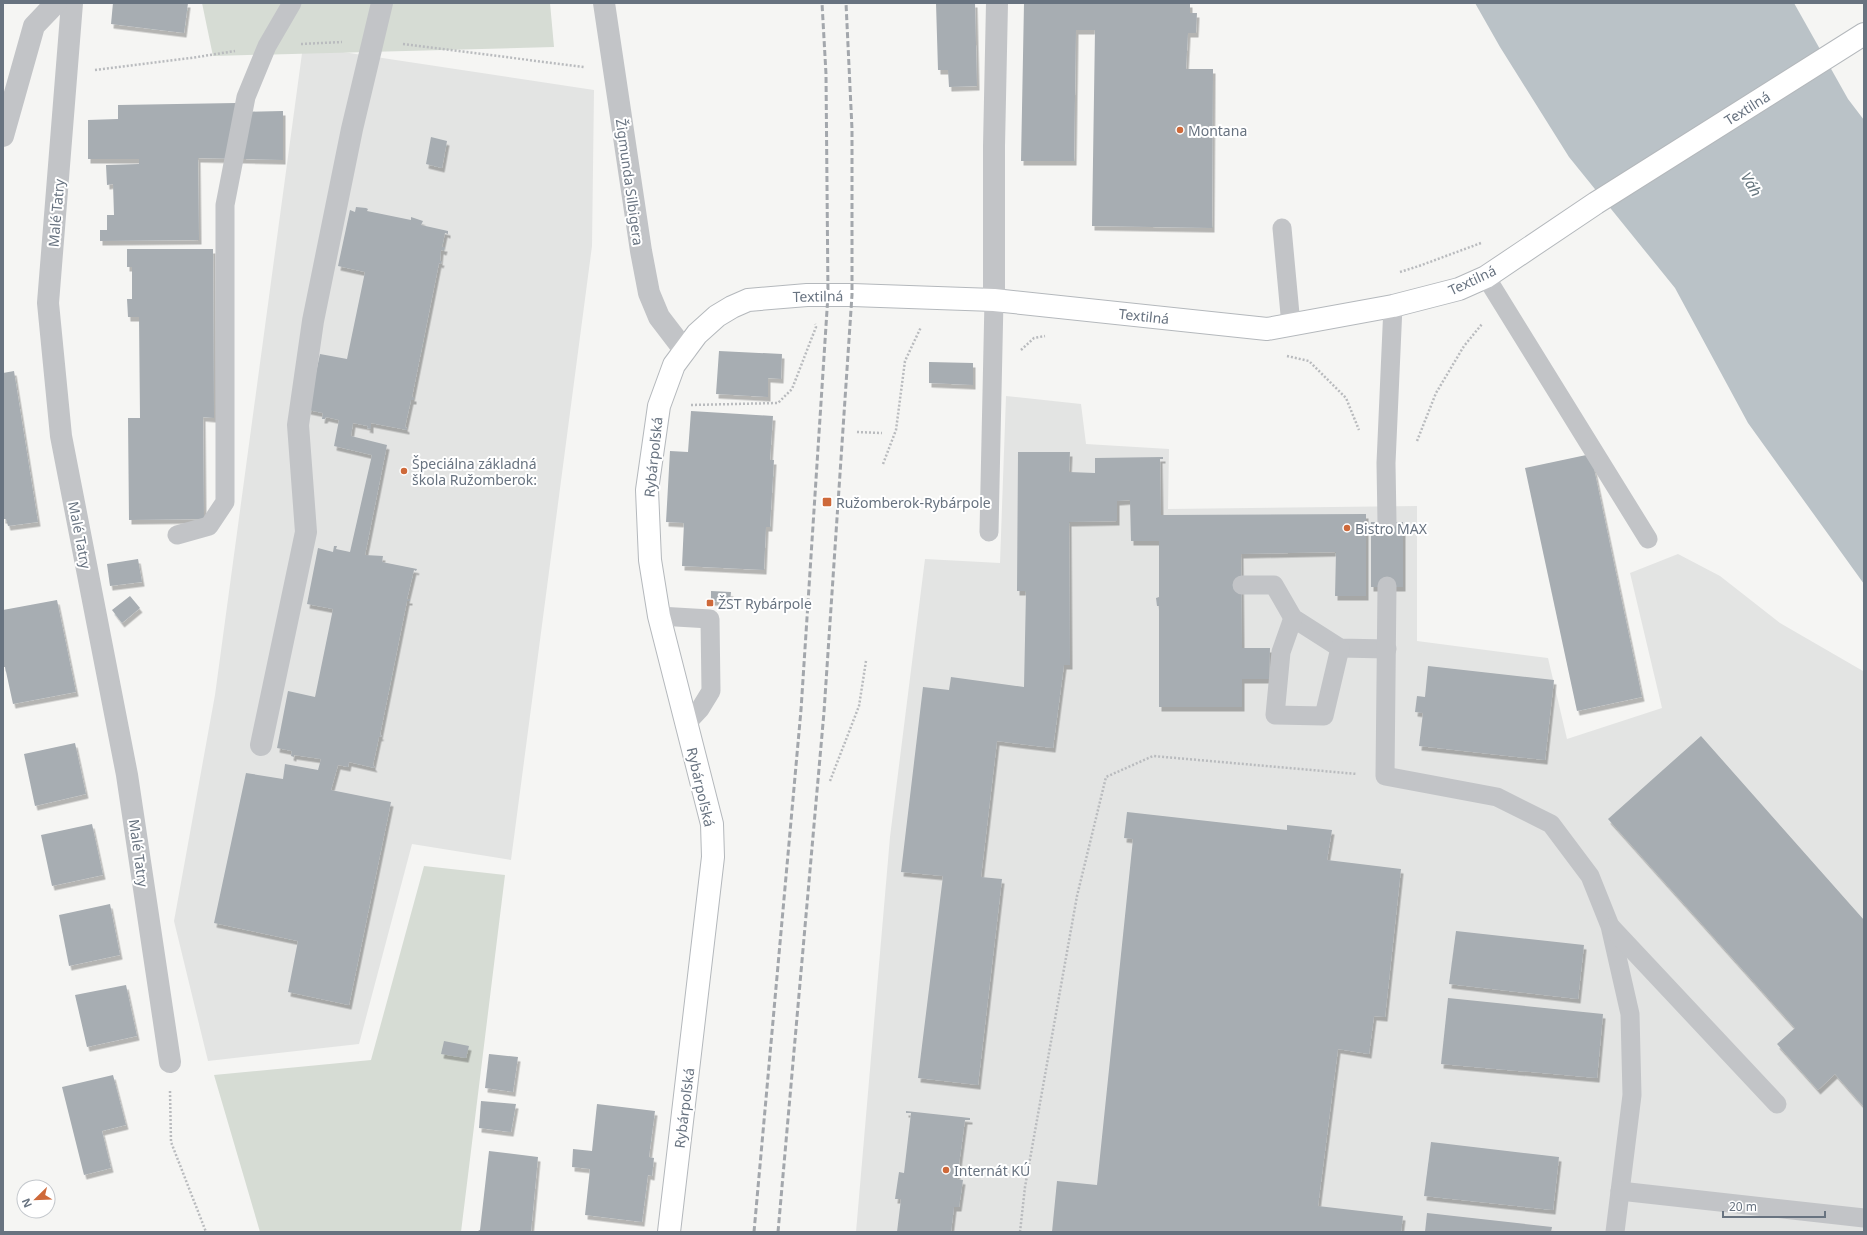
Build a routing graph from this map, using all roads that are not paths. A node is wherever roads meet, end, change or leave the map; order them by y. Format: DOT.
graph roads {
  1 [pos="56,3"];
  2 [pos="72,3"];
  3 [pos="292,3"];
  4 [pos="382,3"];
  5 [pos="604,3"];
  6 [pos="997,3"];
  7 [pos="1864,34"];
  8 [pos="3,136"];
  9 [pos="1282,228"];
  10 [pos="1486,277"];
  11 [pos="994,300"];
  12 [pos="1393,306"];
  13 [pos="1290,325"];
  14 [pos="685,351"];
  15 [pos="1387,522"];
  16 [pos="989,532"];
  17 [pos="177,535"];
  18 [pos="1648,539"];
  19 [pos="1242,585"];
  20 [pos="1387,586"];
  21 [pos="659,616"];
  22 [pos="1293,618"];
  23 [pos="1340,648"];
  24 [pos="1387,649"];
  25 [pos="686,724"];
  26 [pos="261,745"];
  27 [pos="1610,926"];
  28 [pos="170,1062"];
  29 [pos="1778,1104"];
  30 [pos="1620,1191"];
  31 [pos="1864,1218"];
  32 [pos="669,1232"];
  33 [pos="1615,1232"];
  1 -- 8 [label="street"];
  2 -- 28 [label="street, Malé Tatry"];
  3 -- 17 [label="lane"];
  4 -- 26 [label="street"];
  5 -- 14 [label="street, Žigmunda Silbigera"];
  6 -- 11 [label="street"];
  7 -- 10 [label="street, Textilná"];
  9 -- 13 [label="lane"];
  10 -- 12 [label="street, Textilná"];
  10 -- 18 [label="lane"];
  11 -- 13 [label="street, Textilná"];
  11 -- 14 [label="street, Textilná"];
  11 -- 16 [label="lane"];
  12 -- 13 [label="street, Textilná"];
  12 -- 15 [label="lane"];
  14 -- 21 [label="street, Rybárpoľská"];
  19 -- 22 [label="lane"];
  20 -- 24 [label="lane"];
  21 -- 25 [label="street, Rybárpoľská"];
  21 -- 25 [label="lane"];
  22 -- 23 [label="lane"];
  22 -- 23 [label="lane"];
  23 -- 24 [label="lane"];
  24 -- 27 [label="lane"];
  25 -- 32 [label="street, Rybárpoľská"];
  27 -- 29 [label="lane"];
  27 -- 30 [label="lane"];
  30 -- 31 [label="lane"];
  30 -- 33 [label="lane"];
}
